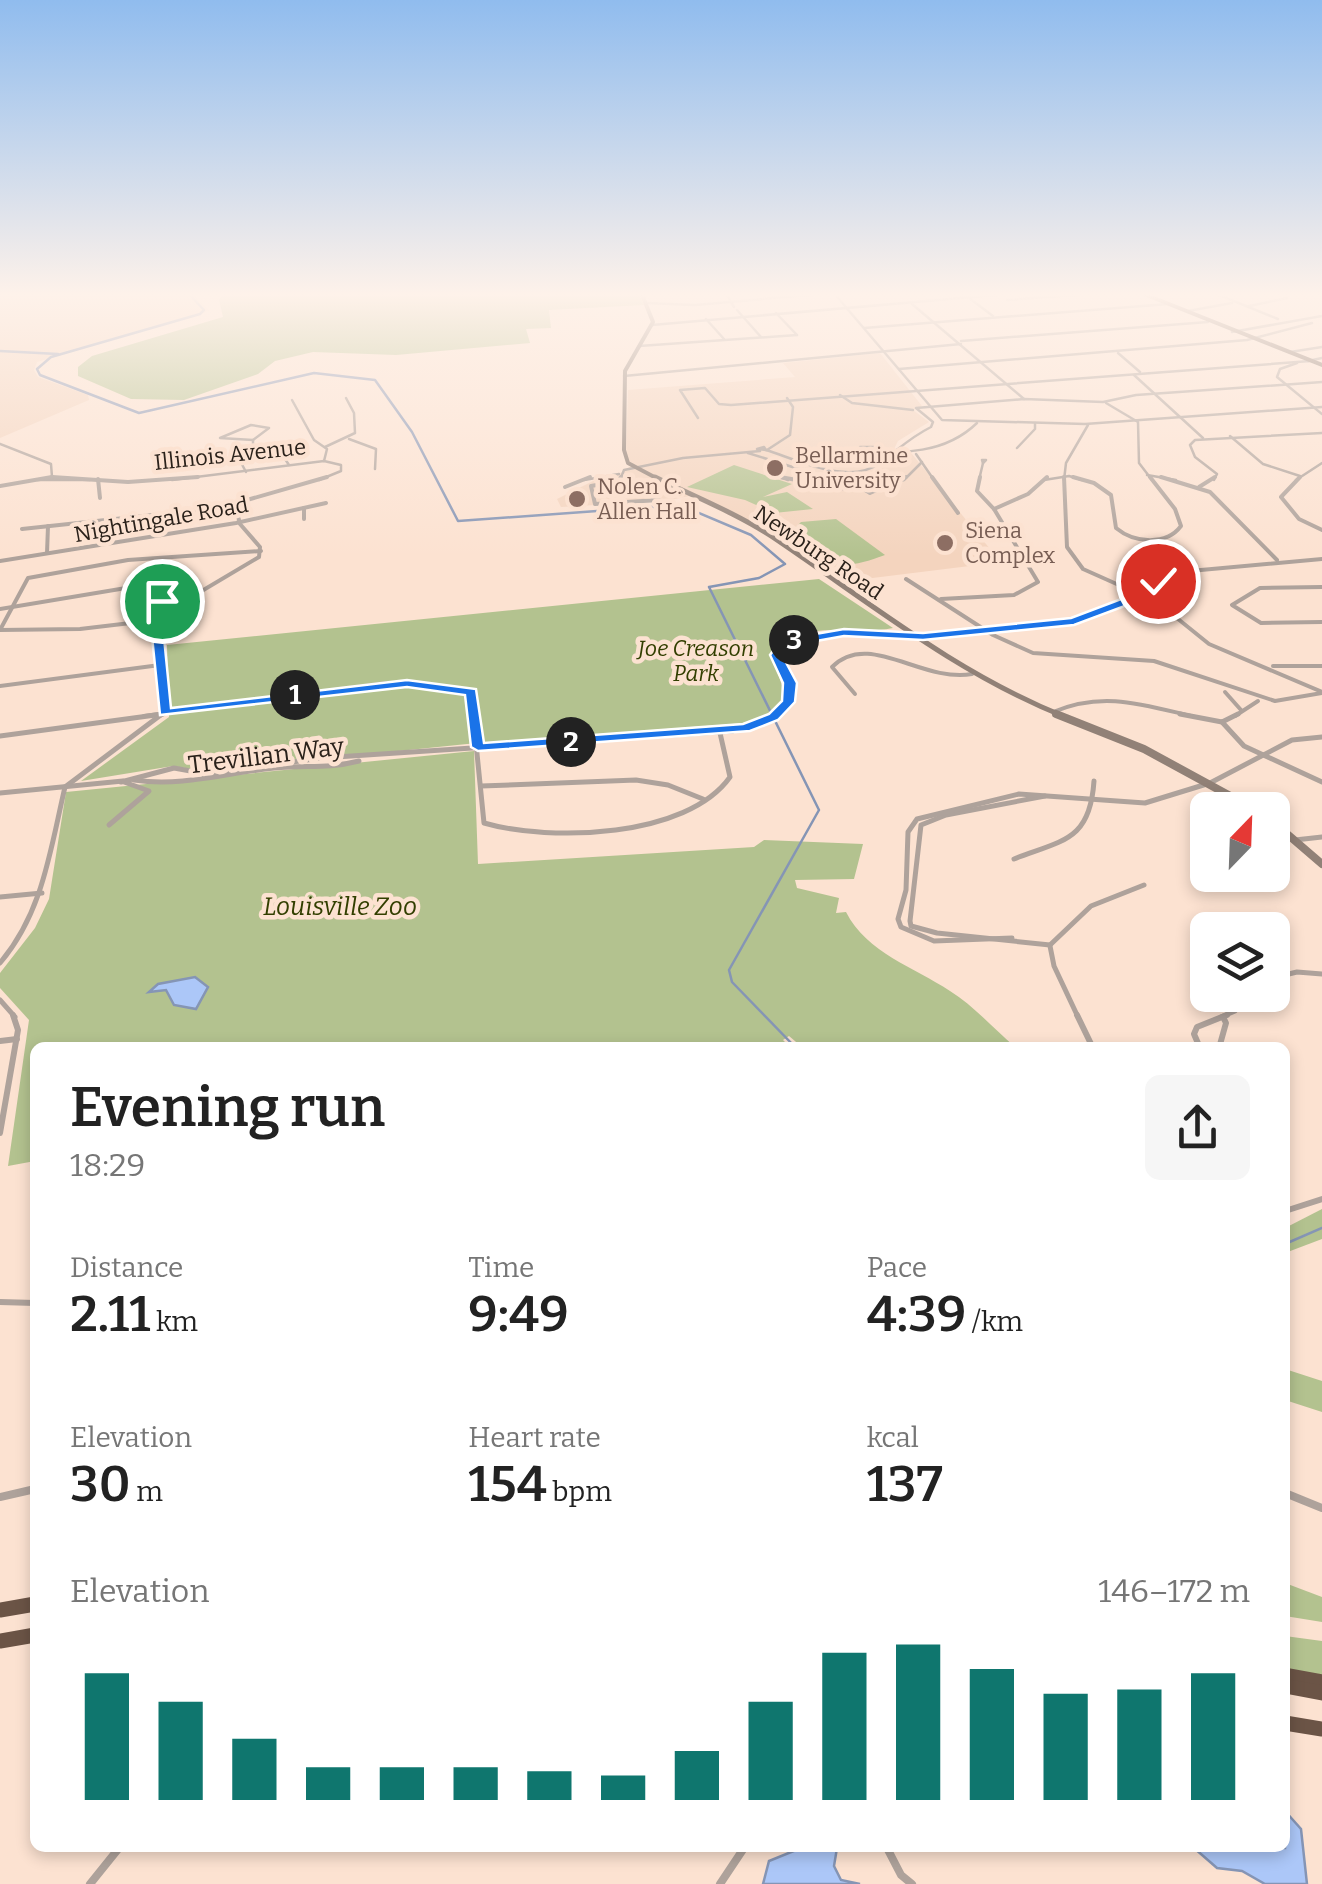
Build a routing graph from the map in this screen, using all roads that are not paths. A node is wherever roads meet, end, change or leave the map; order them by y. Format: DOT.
graph roads {
  1 [pos="624,380"];
  2 [pos="907,380"];
  3 [pos="1004,380"];
  4 [pos="1050,380"];
  5 [pos="1139,380"];
  6 [pos="1279,380"];
  7 [pos="1322,382"];
  8 [pos="1008,383"];
  9 [pos="1284,385"];
  10 [pos="915,390"];
  11 [pos="1154,393"];
  12 [pos="840,395"];
  13 [pos="346,398"];
  14 [pos="787,398"];
  15 [pos="292,400"];
  16 [pos="1024,400"];
  17 [pos="1103,402"];
  18 [pos="928,406"];
  19 [pos="1313,407"];
  20 [pos="1322,407"];
  21 [pos="913,410"];
  22 [pos="1322,414"];
  23 [pos="1180,417"];
  24 [pos="698,418"];
  25 [pos="1136,420"];
  26 [pos="978,422"];
  27 [pos="1035,423"];
  28 [pos="1085,424"];
  29 [pos="1322,433"];
  30 [pos="1230,436"];
  31 [pos="349,438"];
  32 [pos="1203,438"];
  33 [pos="253,440"];
  34 [pos="0,444"];
  35 [pos="874,447"];
  36 [pos="325,448"];
  37 [pos="1017,448"];
  38 [pos="762,449"];
  39 [pos="253,451"];
  40 [pos="740,451"];
  41 [pos="892,451"];
  42 [pos="917,452"];
  43 [pos="324,461"];
  44 [pos="922,462"];
  45 [pos="1322,462"];
  46 [pos="983,463"];
  47 [pos="289,465"];
  48 [pos="634,468"];
  49 [pos="375,469"];
  50 [pos="246,472"];
  51 [pos="619,474"];
  52 [pos="771,474"];
  53 [pos="1062,475"];
  54 [pos="1147,476"];
  55 [pos="1300,476"];
  56 [pos="52,477"];
  57 [pos="894,477"];
  58 [pos="98,479"];
  59 [pos="902,480"];
  60 [pos="619,481"];
  61 [pos="0,486"];
  62 [pos="565,487"];
  63 [pos="1199,487"];
  64 [pos="862,488"];
  65 [pos="984,497"];
  66 [pos="100,498"];
  67 [pos="1007,501"];
  68 [pos="326,503"];
  69 [pos="236,506"];
  70 [pos="304,508"];
  71 [pos="994,508"];
  72 [pos="958,513"];
  73 [pos="304,518"];
  74 [pos="240,522"];
  75 [pos="48,526"];
  76 [pos="22,529"];
  77 [pos="1322,530"];
  78 [pos="261,551"];
  79 [pos="46,554"];
  80 [pos="1322,560"];
  81 [pos="0,561"];
  82 [pos="1277,561"];
  83 [pos="906,579"];
  84 [pos="1322,587"];
  85 [pos="1144,595"];
  86 [pos="940,600"];
  87 [pos="156,602"];
  88 [pos="16,607"];
  89 [pos="0,609"];
  90 [pos="156,620"];
  91 [pos="1322,622"];
  92 [pos="0,630"];
  93 [pos="990,630"];
  94 [pos="913,636"];
  95 [pos="160,665"];
  96 [pos="1270,666"];
  97 [pos="1322,666"];
  98 [pos="1300,667"];
  99 [pos="972,674"];
  100 [pos="1305,681"];
  101 [pos="0,686"];
  102 [pos="1223,690"];
  103 [pos="1322,693"];
  104 [pos="854,694"];
  105 [pos="1262,700"];
  106 [pos="1241,711"];
  107 [pos="165,712"];
  108 [pos="1051,713"];
  109 [pos="1222,722"];
  110 [pos="720,732"];
  111 [pos="0,736"];
  112 [pos="1322,736"];
  113 [pos="478,747"];
  114 [pos="1262,755"];
  115 [pos="377,756"];
  116 [pos="321,758"];
  117 [pos="324,770"];
  118 [pos="164,771"];
  119 [pos="1094,780"];
  120 [pos="120,782"];
  121 [pos="1322,782"];
  122 [pos="159,783"];
  123 [pos="1210,783"];
  124 [pos="481,786"];
  125 [pos="64,787"];
  126 [pos="1225,792"];
  127 [pos="0,793"];
  128 [pos="1011,799"];
  129 [pos="706,800"];
  130 [pos="1094,801"];
  131 [pos="109,825"];
  132 [pos="1290,836"];
  133 [pos="1322,836"];
  134 [pos="1295,840"];
  135 [pos="1014,858"];
  136 [pos="1322,864"];
  137 [pos="1144,885"];
  138 [pos="42,893"];
  139 [pos="0,897"];
  140 [pos="900,910"];
  141 [pos="910,912"];
  142 [pos="1012,938"];
  143 [pos="1050,945"];
  144 [pos="0,963"];
  145 [pos="1290,974"];
  146 [pos="1320,976"];
  147 [pos="0,1000"];
  148 [pos="1229,1012"];
  149 [pos="1224,1017"];
  150 [pos="17,1039"];
  151 [pos="0,1041"];
  152 [pos="1090,1042"];
  153 [pos="1197,1042"];
  154 [pos="1221,1042"];
  155 [pos="0,1132"];
  156 [pos="1322,1198"];
  157 [pos="1290,1209"];
  158 [pos="0,1302"];
  159 [pos="30,1303"];
  160 [pos="30,1491"];
  161 [pos="0,1496"];
  162 [pos="1290,1496"];
  163 [pos="1322,1508"];
  164 [pos="30,1605"];
  165 [pos="0,1610"];
  166 [pos="30,1636"];
  167 [pos="0,1642"];
  168 [pos="1290,1677"];
  169 [pos="1322,1682"];
  170 [pos="1290,1687"];
  171 [pos="1322,1693"];
  172 [pos="1290,1724"];
  173 [pos="1322,1730"];
  174 [pos="116,1852"];
  175 [pos="741,1852"];
  176 [pos="889,1852"];
  177 [pos="90,1884"];
  178 [pos="720,1884"];
  179 [pos="912,1884"];
  1 -- 48 [label="main road"];
  2 -- 10 [label="street"];
  3 -- 8 [label="street"];
  4 -- 8 [label="street"];
  5 -- 11 [label="street"];
  6 -- 9 [label="street"];
  7 -- 9 [label="street"];
  8 -- 10 [label="street"];
  8 -- 16 [label="street"];
  9 -- 11 [label="street"];
  9 -- 19 [label="street"];
  10 -- 12 [label="street"];
  10 -- 18 [label="street"];
  11 -- 17 [label="street"];
  11 -- 23 [label="street"];
  12 -- 14 [label="street"];
  12 -- 21 [label="street"];
  13 -- 31 [label="street"];
  14 -- 24 [label="street"];
  14 -- 38 [label="street"];
  15 -- 36 [label="street"];
  16 -- 17 [label="street"];
  16 -- 18 [label="street"];
  17 -- 25 [label="street"];
  18 -- 21 [label="street"];
  18 -- 26 [label="street"];
  19 -- 20 [label="street"];
  19 -- 22 [label="street"];
  19 -- 23 [label="street"];
  21 -- 41 [label="street"];
  23 -- 25 [label="street"];
  23 -- 32 [label="street"];
  25 -- 28 [label="street"];
  25 -- 54 [label="street"];
  26 -- 27 [label="street"];
  26 -- 42 [label="street"];
  27 -- 28 [label="street"];
  27 -- 37 [label="street"];
  28 -- 53 [label="street"];
  29 -- 30 [label="street"];
  30 -- 32 [label="street"];
  30 -- 55 [label="street"];
  31 -- 36 [label="street"];
  31 -- 49 [label="street"];
  32 -- 63 [label="street"];
  33 -- 33 [label="street"];
  33 -- 39 [label="street"];
  34 -- 56 [label="street"];
  35 -- 41 [label="street"];
  36 -- 43 [label="street"];
  38 -- 40 [label="street"];
  38 -- 41 [label="street"];
  39 -- 47 [label="street"];
  39 -- 50 [label="street"];
  40 -- 48 [label="street"];
  40 -- 57 [label="street"];
  41 -- 42 [label="street"];
  42 -- 44 [label="street"];
  43 -- 47 [label="street, Illinois Avenue"];
  43 -- 69 [label="street, Illinois Avenue"];
  44 -- 59 [label="street"];
  44 -- 72 [label="street"];
  45 -- 55 [label="street"];
  46 -- 65 [label="street"];
  47 -- 50 [label="street, Illinois Avenue"];
  48 -- 51 [label="street"];
  48 -- 94 [label="main road, Newburg Road"];
  50 -- 58 [label="street, Illinois Avenue"];
  51 -- 60 [label="street"];
  51 -- 62 [label="street"];
  52 -- 64 [label="street"];
  53 -- 54 [label="street"];
  53 -- 67 [label="street"];
  53 -- 85 [label="street"];
  54 -- 63 [label="street"];
  55 -- 77 [label="street"];
  56 -- 58 [label="street, Illinois Avenue"];
  56 -- 61 [label="street, Illinois Avenue"];
  57 -- 59 [label="street"];
  57 -- 64 [label="street"];
  58 -- 66 [label="street"];
  59 -- 64 [label="street"];
  60 -- 60 [label="street"];
  63 -- 82 [label="street"];
  65 -- 67 [label="street"];
  65 -- 71 [label="street"];
  67 -- 71 [label="street"];
  68 -- 70 [label="street, Nightingale Road"];
  69 -- 74 [label="street"];
  69 -- 75 [label="street"];
  70 -- 73 [label="street"];
  70 -- 74 [label="street, Nightingale Road"];
  71 -- 86 [label="street"];
  74 -- 78 [label="street"];
  74 -- 79 [label="street, Nightingale Road"];
  75 -- 76 [label="street"];
  75 -- 79 [label="street"];
  78 -- 87 [label="street"];
  78 -- 88 [label="street"];
  79 -- 81 [label="street, Nightingale Road"];
  80 -- 82 [label="street, Trevilian Way"];
  82 -- 85 [label="street, Trevilian Way"];
  83 -- 86 [label="street"];
  84 -- 91 [label="street"];
  85 -- 93 [label="street, Trevilian Way"];
  85 -- 96 [label="street"];
  86 -- 93 [label="street"];
  87 -- 88 [label="street"];
  87 -- 90 [label="street"];
  88 -- 89 [label="street"];
  88 -- 92 [label="street"];
  90 -- 92 [label="street"];
  90 -- 95 [label="street"];
  93 -- 94 [label="street, Trevilian Way"];
  93 -- 102 [label="street"];
  94 -- 99 [label="main road, Newburg Road"];
  94 -- 110 [label="street, Trevilian Way"];
  95 -- 101 [label="street"];
  95 -- 107 [label="street"];
  96 -- 98 [label="street"];
  96 -- 100 [label="street"];
  97 -- 98 [label="street"];
  98 -- 100 [label="street"];
  99 -- 104 [label="street"];
  99 -- 108 [label="main road, Newburg Road"];
  100 -- 103 [label="street"];
  102 -- 105 [label="street"];
  102 -- 106 [label="street"];
  103 -- 105 [label="street"];
  105 -- 106 [label="street"];
  106 -- 109 [label="street"];
  107 -- 111 [label="street"];
  107 -- 113 [label="street"];
  107 -- 125 [label="street"];
  108 -- 109 [label="street"];
  108 -- 123 [label="main road, Newburg Road"];
  109 -- 114 [label="street"];
  110 -- 113 [label="street, Trevilian Way"];
  110 -- 129 [label="street"];
  112 -- 114 [label="street"];
  113 -- 115 [label="street, Trevilian Way"];
  113 -- 124 [label="street"];
  114 -- 121 [label="street"];
  114 -- 123 [label="street"];
  115 -- 116 [label="street, Trevilian Way"];
  115 -- 117 [label="street, Trevilian Way"];
  116 -- 117 [label="street"];
  116 -- 118 [label="street, Trevilian Way"];
  117 -- 122 [label="street, Trevilian Way"];
  118 -- 120 [label="street, Trevilian Way"];
  118 -- 122 [label="street, Trevilian Way"];
  119 -- 130 [label="street"];
  120 -- 122 [label="street, Trevilian Way"];
  120 -- 125 [label="street, Trevilian Way"];
  120 -- 131 [label="street"];
  123 -- 126 [label="main road, Newburg Road"];
  123 -- 130 [label="street"];
  124 -- 129 [label="street"];
  124 -- 129 [label="street"];
  125 -- 127 [label="street, Trevilian Way"];
  125 -- 138 [label="street"];
  128 -- 130 [label="street"];
  128 -- 140 [label="street"];
  128 -- 141 [label="street"];
  130 -- 135 [label="street"];
  132 -- 134 [label="main road"];
  133 -- 134 [label="street"];
  134 -- 136 [label="main road"];
  137 -- 143 [label="street"];
  138 -- 139 [label="street"];
  138 -- 144 [label="street"];
  140 -- 141 [label="street"];
  140 -- 142 [label="street"];
  141 -- 142 [label="street"];
  142 -- 143 [label="street"];
  143 -- 152 [label="street"];
  145 -- 146 [label="street"];
  147 -- 150 [label="street"];
  148 -- 149 [label="street"];
  149 -- 153 [label="street"];
  149 -- 154 [label="street"];
  150 -- 151 [label="street"];
  150 -- 155 [label="street"];
  156 -- 157 [label="street"];
  158 -- 159 [label="street"];
  160 -- 161 [label="street"];
  162 -- 163 [label="street"];
  164 -- 165 [label="highway"];
  166 -- 167 [label="highway"];
  168 -- 169 [label="highway"];
  170 -- 171 [label="highway"];
  172 -- 173 [label="highway"];
  174 -- 177 [label="street"];
  175 -- 178 [label="street"];
  176 -- 179 [label="street"];
}
